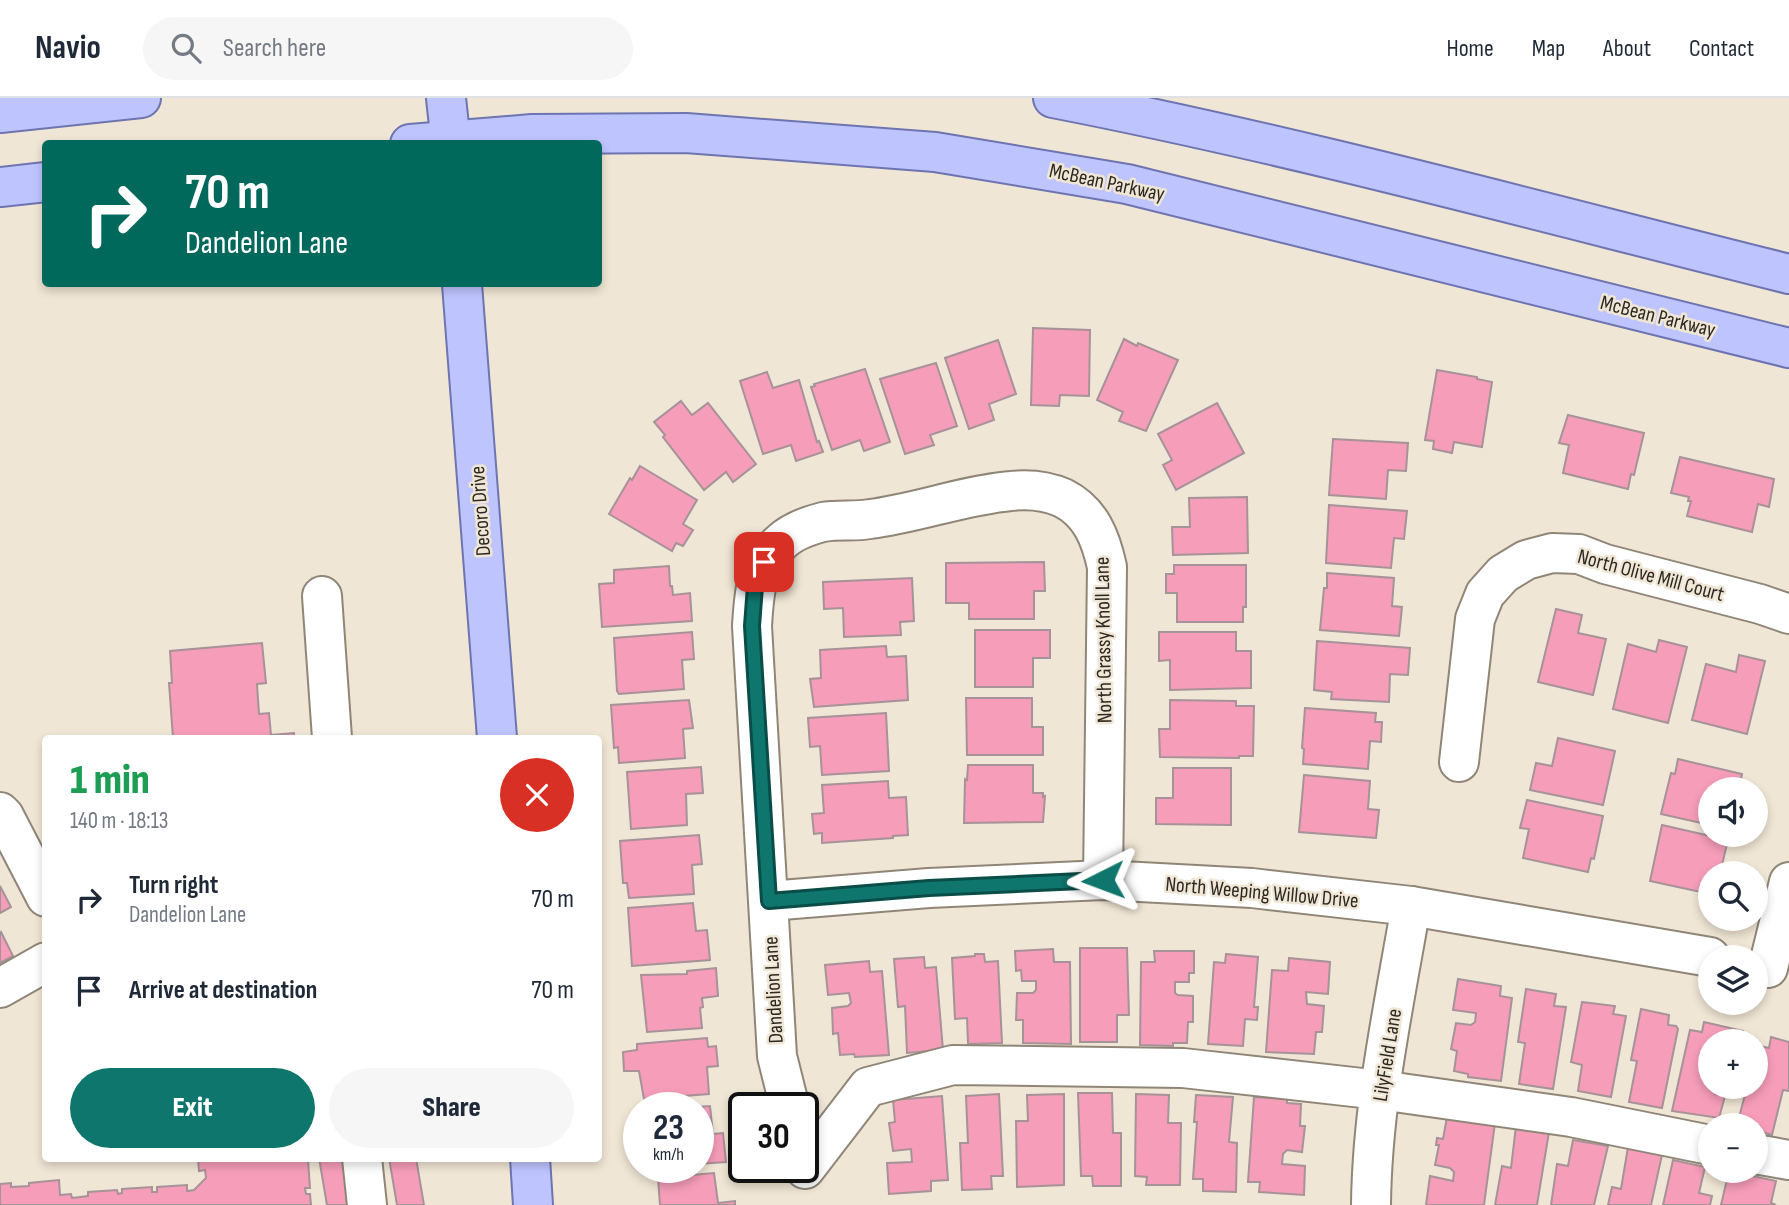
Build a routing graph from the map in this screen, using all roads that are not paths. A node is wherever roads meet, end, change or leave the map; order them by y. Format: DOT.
graph roads {
  1 [pos="136,98"];
  2 [pos="141,98"];
  3 [pos="446,98"];
  4 [pos="1052,98"];
  5 [pos="0,113"];
  6 [pos="451,140"];
  7 [pos="471,140"];
  8 [pos="42,182"];
  9 [pos="0,187"];
  10 [pos="1789,274"];
  11 [pos="463,287"];
  12 [pos="1789,348"];
  13 [pos="780,543"];
  14 [pos="322,596"];
  15 [pos="1789,614"];
  16 [pos="331,735"];
  17 [pos="497,735"];
  18 [pos="1459,762"];
  19 [pos="0,813"];
  20 [pos="1103,880"];
  21 [pos="1789,882"];
  22 [pos="42,889"];
  23 [pos="769,901"];
  24 [pos="1411,906"];
  25 [pos="1698,955"];
  26 [pos="42,964"];
  27 [pos="1771,968"];
  28 [pos="0,988"];
  29 [pos="1380,1090"];
  30 [pos="786,1092"];
  31 [pos="1698,1142"];
  32 [pos="819,1147"];
  33 [pos="1768,1156"];
  34 [pos="1789,1160"];
  35 [pos="362,1162"];
  36 [pos="530,1162"];
  37 [pos="367,1205"];
  38 [pos="533,1205"];
  39 [pos="1371,1205"];
  1 -- 2 [label="main road"];
  1 -- 5 [label="main road"];
  3 -- 6 [label="main road"];
  4 -- 10 [label="main road"];
  7 -- 12 [label="main road, McBean Parkway"];
  8 -- 9 [label="main road"];
  11 -- 17 [label="main road, Decoro Drive"];
  13 -- 20 [label="street, North Grassy Knoll Lane"];
  13 -- 23 [label="street, Dandelion Lane"];
  14 -- 16 [label="street"];
  15 -- 18 [label="street, North Olive Mill Court"];
  19 -- 22 [label="street"];
  20 -- 23 [label="street, North Weeping Willow Drive"];
  20 -- 24 [label="street, North Weeping Willow Drive"];
  21 -- 27 [label="street"];
  23 -- 30 [label="street, Dandelion Lane"];
  24 -- 25 [label="street, North Weeping Willow Drive"];
  24 -- 29 [label="street, LilyField Lane"];
  26 -- 28 [label="street"];
  29 -- 31 [label="street"];
  29 -- 32 [label="street"];
  29 -- 39 [label="street, LilyField Lane"];
  33 -- 34 [label="street"];
  35 -- 37 [label="street"];
  36 -- 38 [label="main road"];
}
